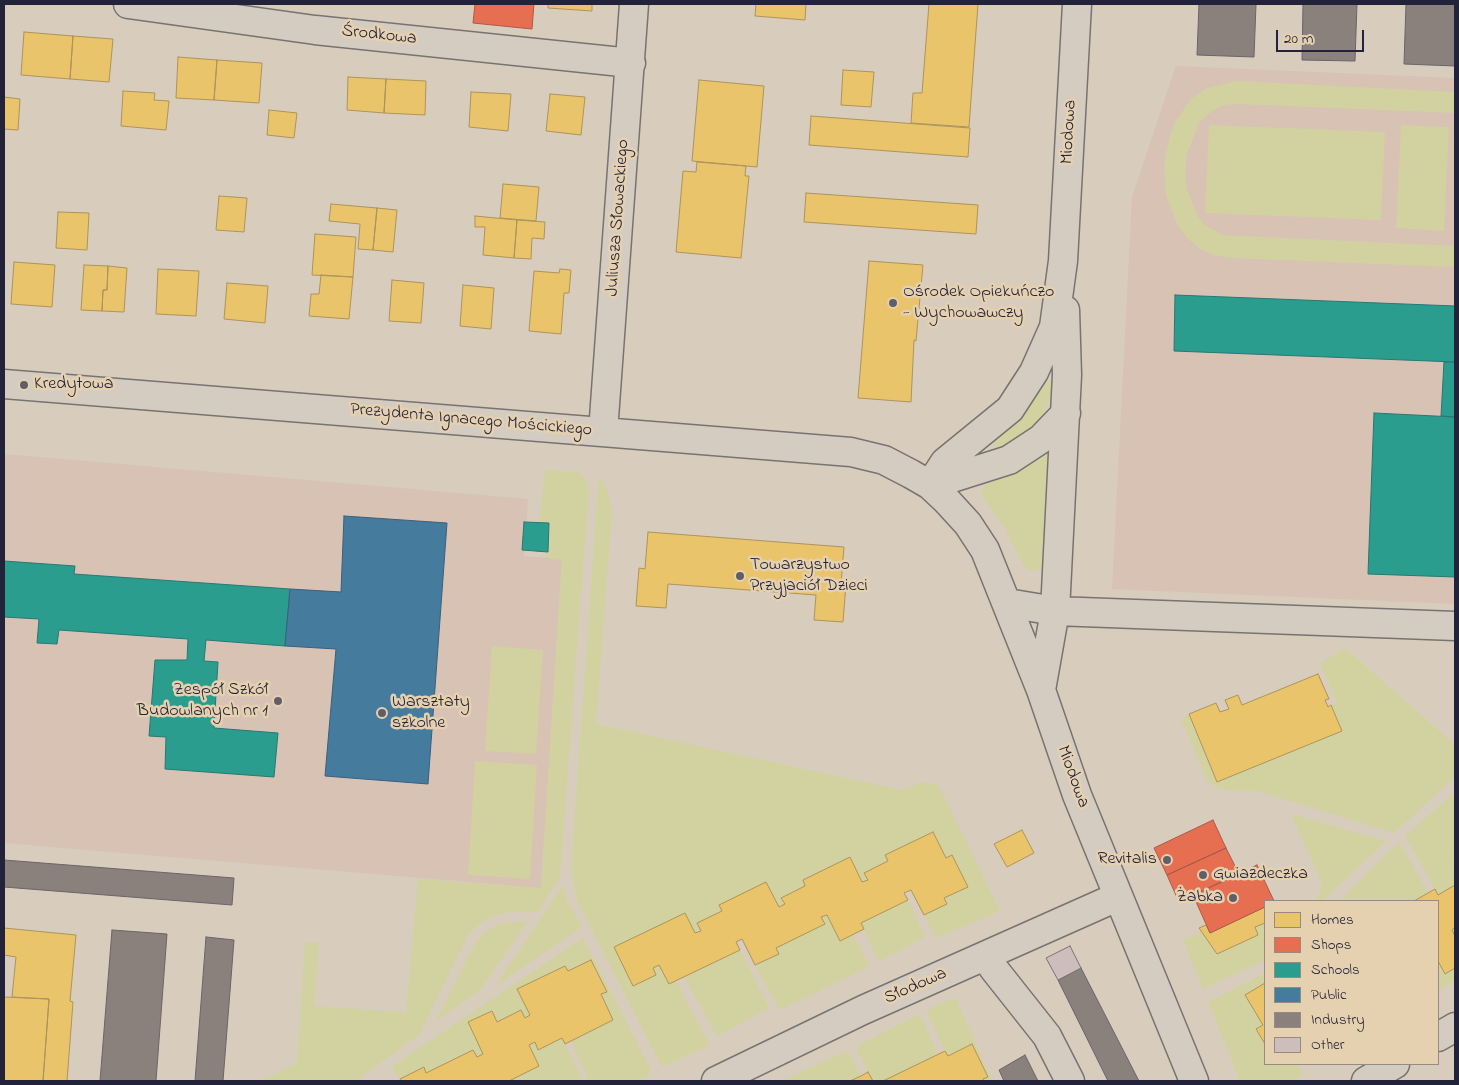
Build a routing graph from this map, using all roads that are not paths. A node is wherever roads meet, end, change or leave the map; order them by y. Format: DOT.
graph roads {
  1 [pos="128,4"];
  2 [pos="634,4"];
  3 [pos="1077,4"];
  4 [pos="630,63"];
  5 [pos="1063,261"];
  6 [pos="4,384"];
  7 [pos="1066,413"];
  8 [pos="603,432"];
  9 [pos="930,485"];
  10 [pos="1008,604"];
  11 [pos="1055,610"];
  12 [pos="1455,626"];
  13 [pos="1041,690"];
  14 [pos="1118,896"];
  15 [pos="985,956"];
  16 [pos="1455,1027"];
  17 [pos="1439,1036"];
  18 [pos="1393,1065"];
  19 [pos="716,1081"];
  20 [pos="1070,1081"];
  21 [pos="1194,1081"];
  22 [pos="1366,1081"];
  1 -- 4 [label="street, Środkowa"];
  2 -- 4 [label="street, Juliusza Słowackiego"];
  3 -- 5 [label="street, Miodowa"];
  4 -- 8 [label="street, Juliusza Słowackiego"];
  5 -- 7 [label="street"];
  5 -- 9 [label="street"];
  6 -- 8 [label="street, Prezydenta Ignacego Mościckiego"];
  7 -- 9 [label="street"];
  7 -- 11 [label="street"];
  8 -- 9 [label="street, Prezydenta Ignacego Mościckiego"];
  9 -- 10 [label="street, Miodowa"];
  10 -- 11 [label="street"];
  10 -- 13 [label="street, Miodowa"];
  11 -- 12 [label="street"];
  11 -- 13 [label="street"];
  13 -- 14 [label="street, Miodowa"];
  14 -- 15 [label="street, Słodowa"];
  14 -- 21 [label="street, Miodowa"];
  15 -- 19 [label="street, Słodowa"];
  15 -- 20 [label="street"];
  16 -- 17 [label="street"];
  18 -- 22 [label="street"];
}
